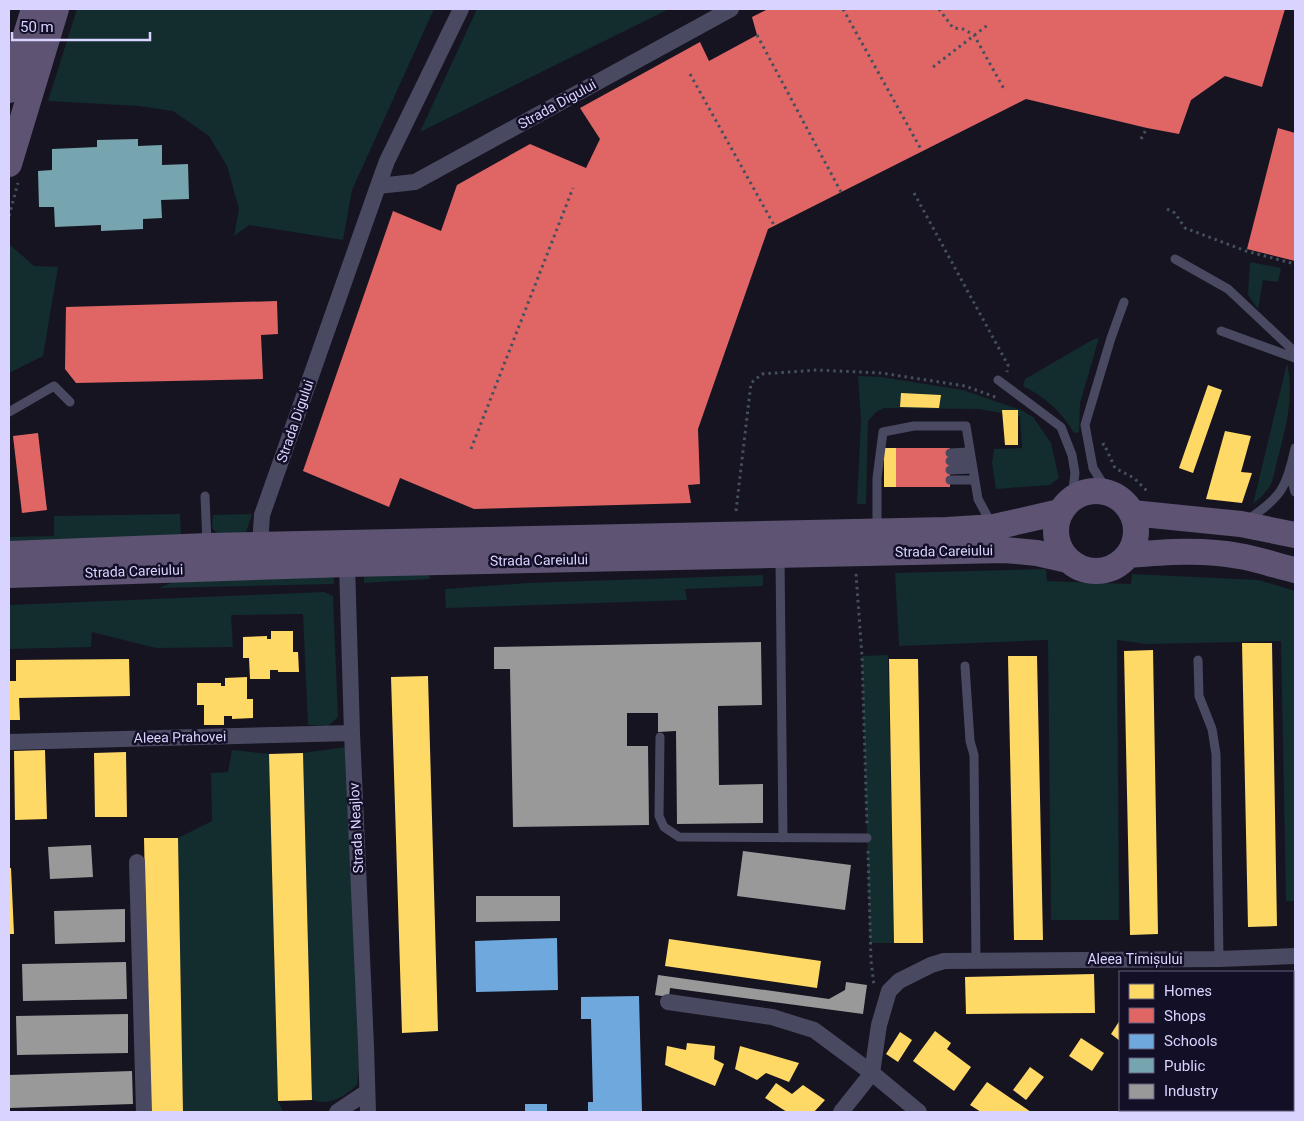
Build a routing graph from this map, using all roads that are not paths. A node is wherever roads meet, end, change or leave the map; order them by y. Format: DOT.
graph roads {
  1 [pos="34,9"];
  2 [pos="56,9"];
  3 [pos="462,9"];
  4 [pos="731,9"];
  5 [pos="9,90"];
  6 [pos="9,164"];
  7 [pos="378,186"];
  8 [pos="1175,260"];
  9 [pos="1124,302"];
  10 [pos="1222,331"];
  11 [pos="1295,352"];
  12 [pos="1295,358"];
  13 [pos="998,380"];
  14 [pos="70,402"];
  15 [pos="9,412"];
  16 [pos="1295,448"];
  17 [pos="971,460"];
  18 [pos="1290,474"];
  19 [pos="950,480"];
  20 [pos="974,480"];
  21 [pos="1108,492"];
  22 [pos="1295,492"];
  23 [pos="206,496"];
  24 [pos="1066,505"];
  25 [pos="1132,512"];
  26 [pos="1241,524"];
  27 [pos="994,527"];
  28 [pos="869,531"];
  29 [pos="1295,536"];
  30 [pos="260,545"];
  31 [pos="208,546"];
  32 [pos="9,554"];
  33 [pos="780,555"];
  34 [pos="1128,555"];
  35 [pos="1068,560"];
  36 [pos="347,564"];
  37 [pos="1295,570"];
  38 [pos="9,575"];
  39 [pos="1198,660"];
  40 [pos="965,666"];
  41 [pos="352,733"];
  42 [pos="660,737"];
  43 [pos="9,742"];
  44 [pos="783,838"];
  45 [pos="867,838"];
  46 [pos="137,862"];
  47 [pos="1295,956"];
  48 [pos="1245,958"];
  49 [pos="1219,959"];
  50 [pos="976,960"];
  51 [pos="1236,971"];
  52 [pos="668,1002"];
  53 [pos="872,1073"];
  54 [pos="367,1092"];
  55 [pos="144,1112"];
  56 [pos="337,1112"];
  57 [pos="368,1112"];
  58 [pos="842,1112"];
  59 [pos="919,1112"];
  1 -- 5 [label="main road"];
  2 -- 6 [label="main road"];
  3 -- 7 [label="street, Strada Digului"];
  4 -- 7 [label="street, Strada Digului"];
  7 -- 30 [label="street, Strada Digului"];
  8 -- 11 [label="lane"];
  9 -- 21 [label="lane"];
  10 -- 12 [label="lane"];
  13 -- 24 [label="lane"];
  14 -- 15 [label="lane"];
  16 -- 18 [label="lane"];
  17 -- 17 [label="lane"];
  17 -- 20 [label="lane"];
  17 -- 28 [label="lane"];
  18 -- 22 [label="lane"];
  18 -- 26 [label="lane"];
  19 -- 20 [label="lane"];
  20 -- 27 [label="lane"];
  21 -- 24 [label="main road"];
  21 -- 25 [label="main road"];
  23 -- 31 [label="lane"];
  24 -- 27 [label="main road, Strada Careiului"];
  24 -- 35 [label="main road"];
  25 -- 26 [label="main road"];
  25 -- 34 [label="main road"];
  26 -- 29 [label="main road"];
  27 -- 28 [label="main road, Strada Careiului"];
  28 -- 30 [label="main road, Strada Careiului"];
  30 -- 31 [label="main road, Strada Careiului"];
  31 -- 32 [label="main road, Strada Careiului"];
  33 -- 35 [label="main road, Strada Careiului"];
  33 -- 36 [label="main road, Strada Careiului"];
  33 -- 44 [label="lane"];
  34 -- 35 [label="main road"];
  34 -- 37 [label="main road"];
  36 -- 38 [label="main road, Strada Careiului"];
  36 -- 41 [label="street, Strada Neajlov"];
  39 -- 49 [label="lane"];
  40 -- 50 [label="lane"];
  41 -- 43 [label="street, Aleea Prahovei"];
  41 -- 54 [label="street, Strada Neajlov"];
  42 -- 44 [label="lane"];
  44 -- 45 [label="lane"];
  46 -- 55 [label="street"];
  47 -- 48 [label="street, Aleea Timișului"];
  48 -- 49 [label="street, Aleea Timișului"];
  48 -- 51 [label="street"];
  49 -- 50 [label="street, Aleea Timișului"];
  50 -- 53 [label="street, Aleea Timișului"];
  52 -- 53 [label="street"];
  53 -- 58 [label="street"];
  53 -- 59 [label="street"];
  54 -- 56 [label="street"];
  54 -- 57 [label="street, Strada Neajlov"];
}
